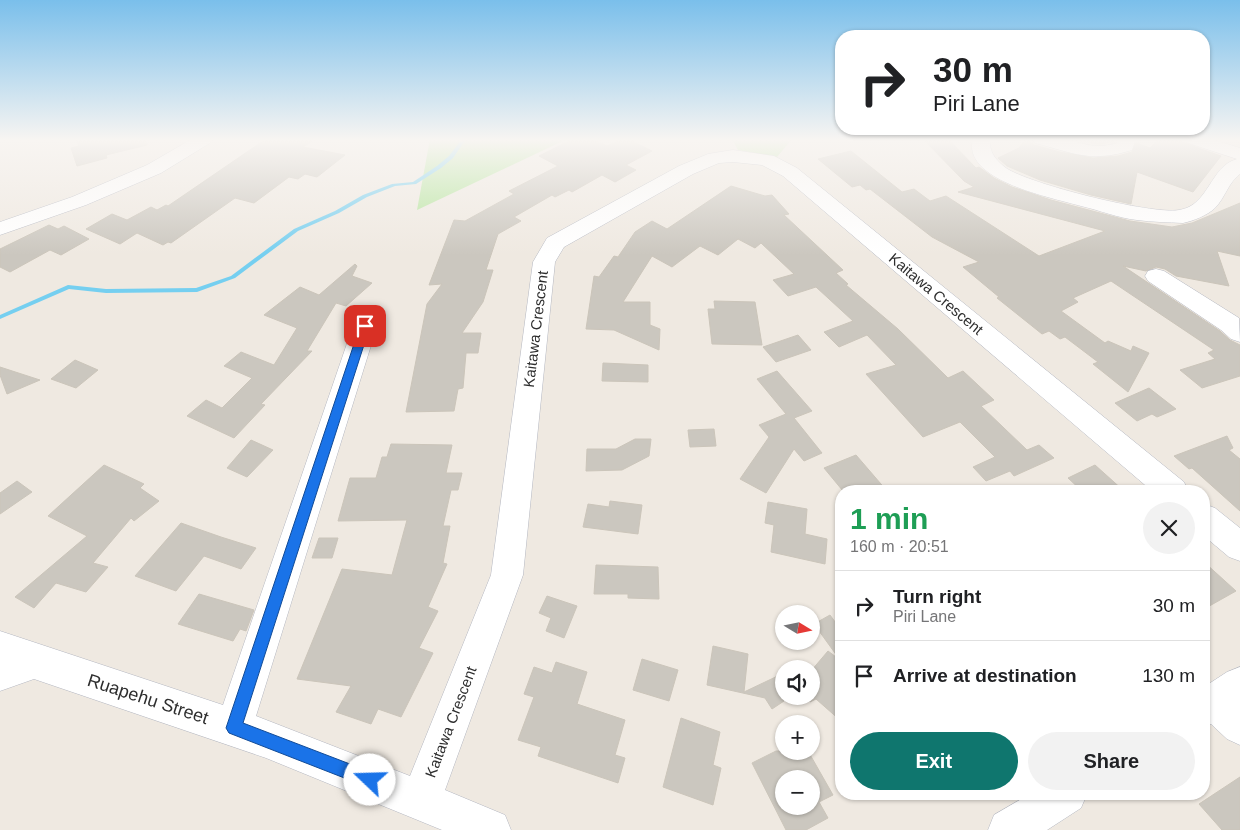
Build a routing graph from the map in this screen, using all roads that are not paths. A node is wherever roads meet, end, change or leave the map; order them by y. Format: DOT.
graph roads {
  1 [pos="134,178"];
  2 [pos="672,178"];
  3 [pos="797,178"];
  4 [pos="1011,178"];
  5 [pos="1224,178"];
  6 [pos="0,229"];
  7 [pos="1156,276"];
  8 [pos="365,326"];
  9 [pos="1240,333"];
  10 [pos="1166,485"];
  11 [pos="1210,522"];
  12 [pos="1240,547"];
  13 [pos="11,661"];
  14 [pos="234,728"];
  15 [pos="421,800"];
  16 [pos="1057,800"];
  17 [pos="490,830"];
  18 [pos="1009,830"];
  1 -- 6 [label="street"];
  2 -- 15 [label="street, Kaitawa Crescent"];
  3 -- 10 [label="street, Kaitawa Crescent"];
  4 -- 5 [label="street"];
  7 -- 9 [label="street"];
  8 -- 14 [label="street"];
  11 -- 12 [label="street"];
  13 -- 14 [label="street, Ruapehu Street"];
  14 -- 15 [label="street, Ruapehu Street"];
  15 -- 17 [label="street, Ruapehu Street"];
  16 -- 18 [label="street"];
}
